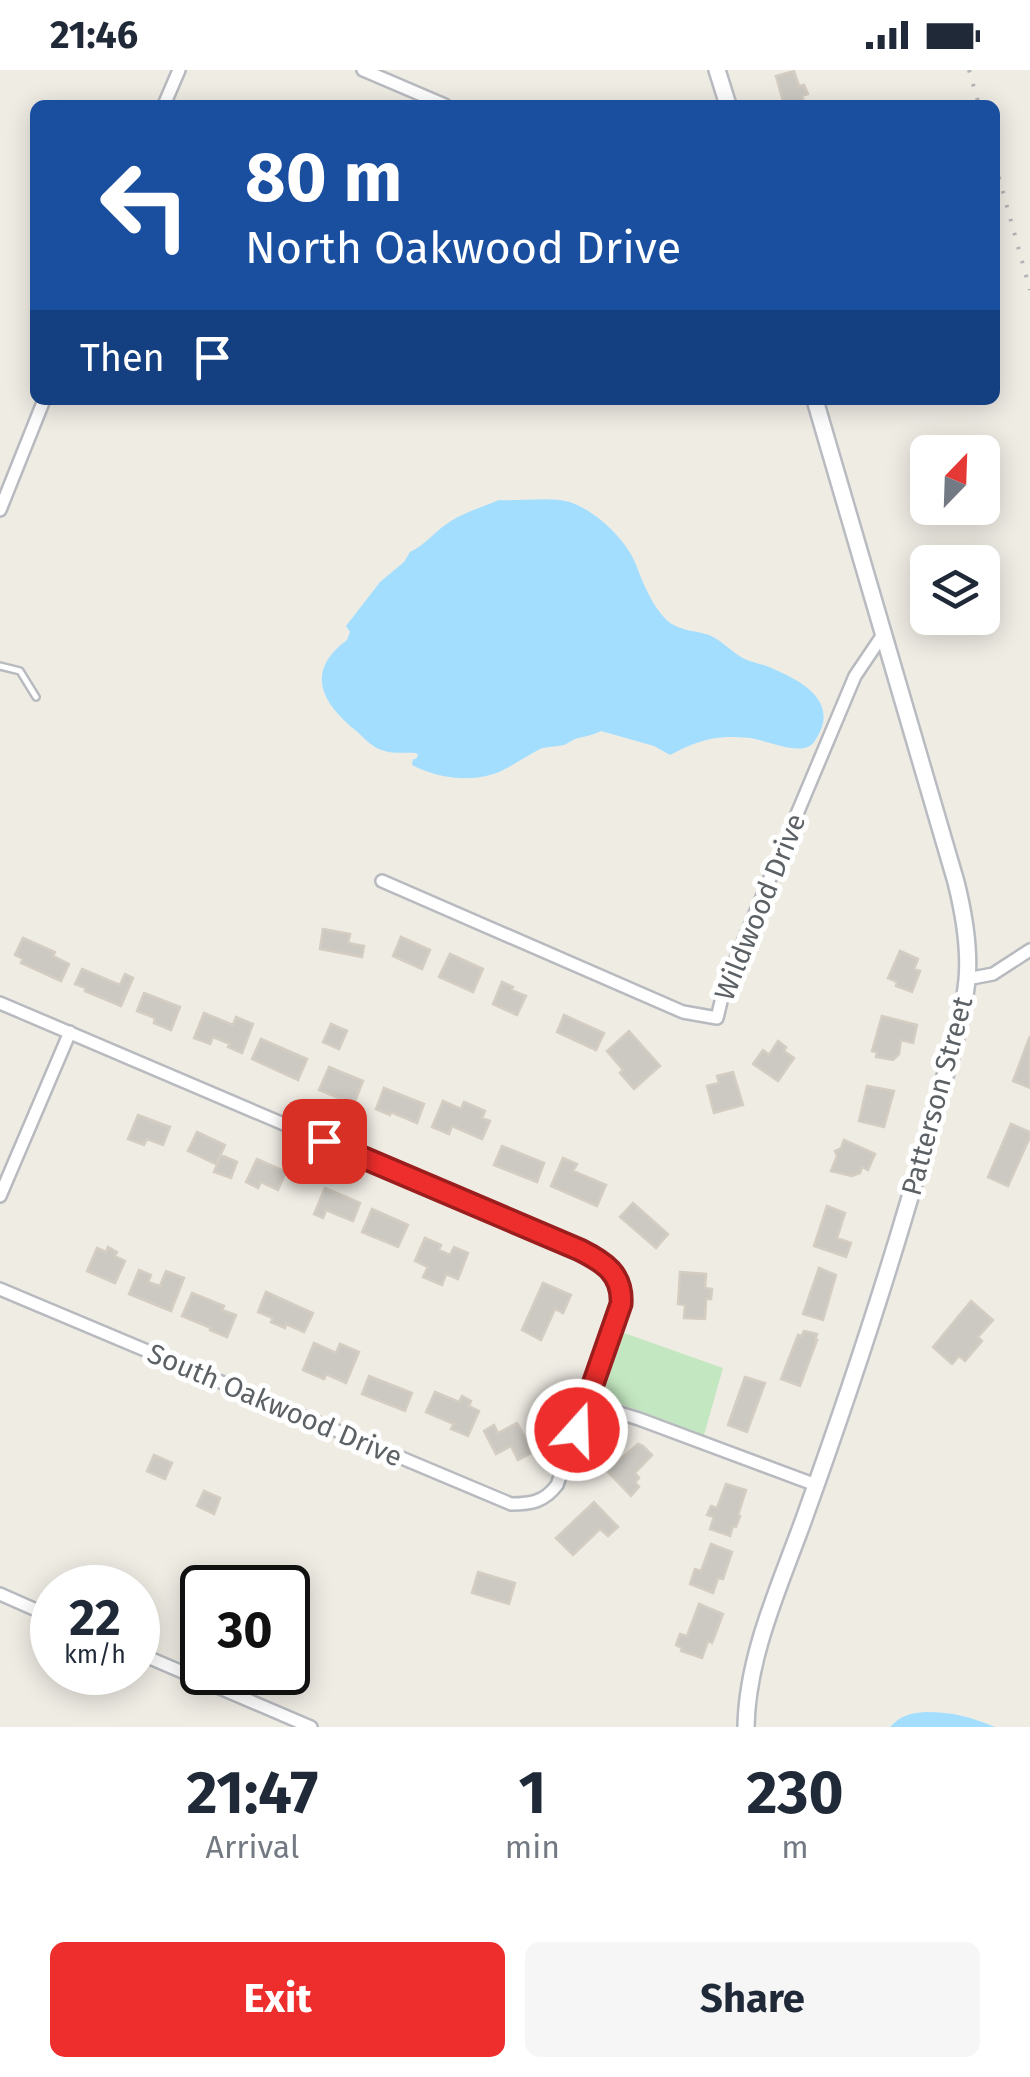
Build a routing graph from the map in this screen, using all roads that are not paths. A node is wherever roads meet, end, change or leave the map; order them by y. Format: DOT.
graph roads {
  1 [pos="179,70"];
  2 [pos="363,70"];
  3 [pos="718,70"];
  4 [pos="166,100"];
  5 [pos="433,100"];
  6 [pos="727,100"];
  7 [pos="42,405"];
  8 [pos="816,405"];
  9 [pos="0,510"];
  10 [pos="884,633"];
  11 [pos="0,666"];
  12 [pos="36,697"];
  13 [pos="382,881"];
  14 [pos="1030,950"];
  15 [pos="967,980"];
  16 [pos="0,1003"];
  17 [pos="70,1032"];
  18 [pos="0,1196"];
  19 [pos="0,1289"];
  20 [pos="587,1402"];
  21 [pos="816,1485"];
  22 [pos="0,1594"];
  23 [pos="30,1607"];
  24 [pos="160,1662"];
  25 [pos="311,1727"];
  26 [pos="746,1727"];
  1 -- 4 [label="street"];
  2 -- 5 [label="street"];
  3 -- 6 [label="street"];
  7 -- 9 [label="street"];
  8 -- 10 [label="street, Patterson Street"];
  10 -- 13 [label="street, Wildwood Drive"];
  10 -- 15 [label="street, Patterson Street"];
  11 -- 12 [label="lane"];
  14 -- 15 [label="street"];
  15 -- 21 [label="street, Patterson Street"];
  16 -- 17 [label="street"];
  17 -- 18 [label="street"];
  17 -- 20 [label="street"];
  19 -- 20 [label="street, South Oakwood Drive"];
  20 -- 21 [label="street"];
  21 -- 26 [label="street, Patterson Street"];
  22 -- 23 [label="street"];
  24 -- 25 [label="street"];
}
